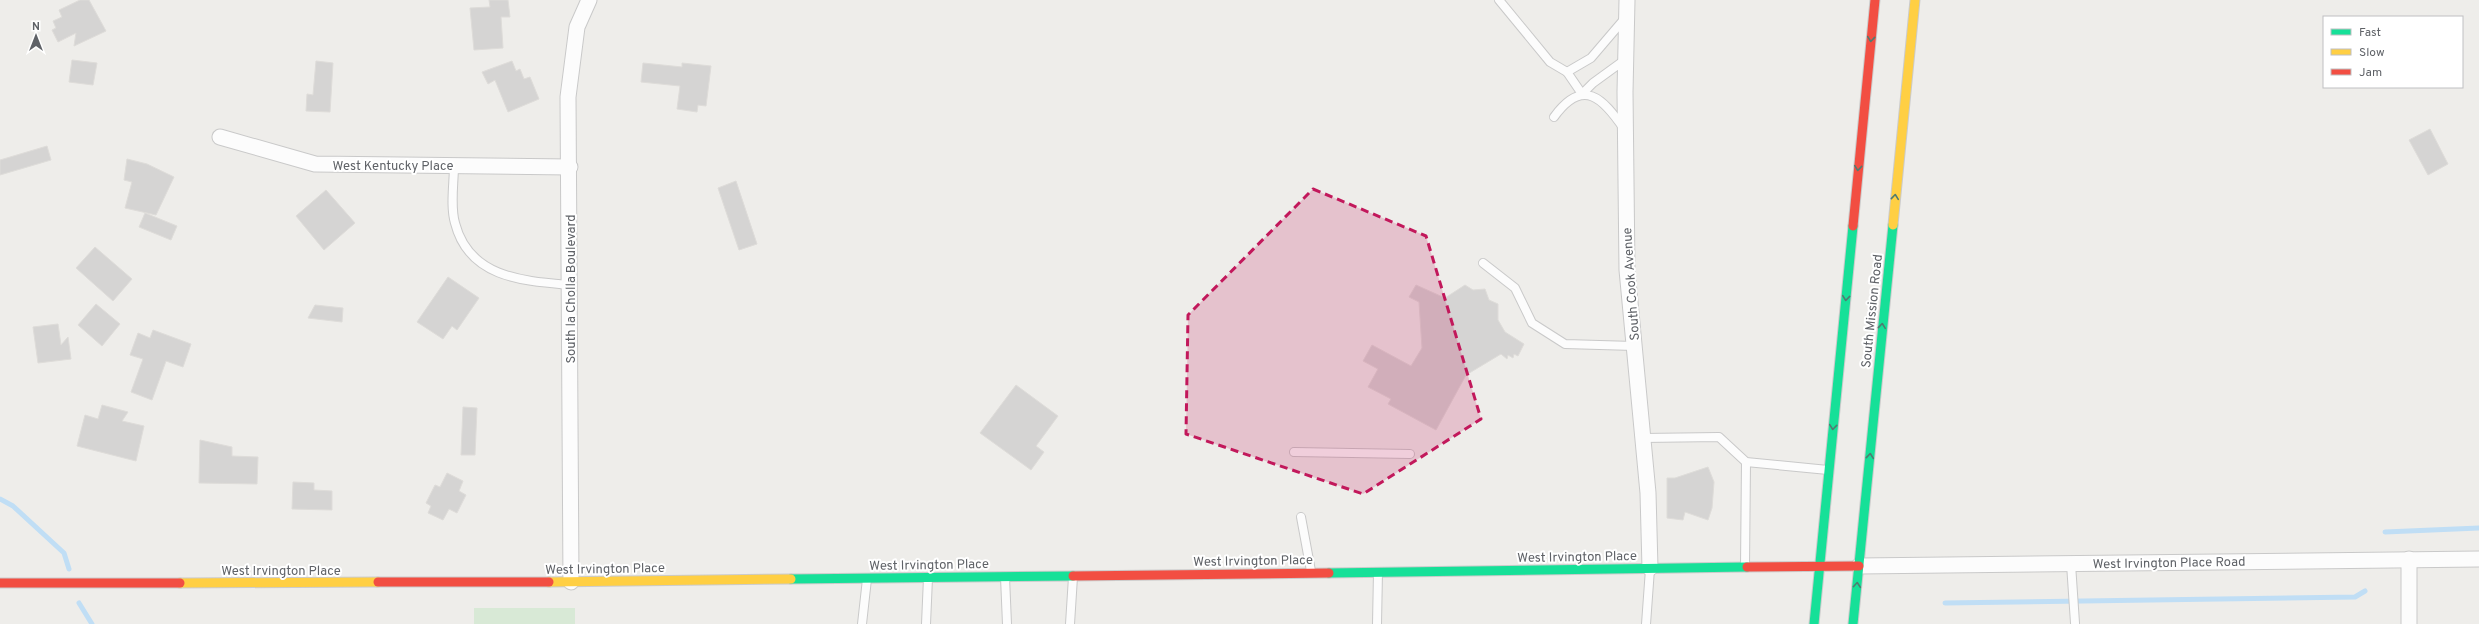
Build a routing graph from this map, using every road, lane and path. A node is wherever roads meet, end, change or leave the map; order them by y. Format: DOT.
graph roads {
  1 [pos="589,0"];
  2 [pos="1499,0"];
  3 [pos="1627,0"];
  4 [pos="1875,0"];
  5 [pos="1915,0"];
  6 [pos="1626,17"];
  7 [pos="1626,59"];
  8 [pos="1567,72"];
  9 [pos="1582,94"];
  10 [pos="1554,117"];
  11 [pos="1625,130"];
  12 [pos="220,137"];
  13 [pos="454,165"];
  14 [pos="570,167"];
  15 [pos="1483,263"];
  16 [pos="570,285"];
  17 [pos="1634,346"];
  18 [pos="1643,438"];
  19 [pos="1294,452"];
  20 [pos="1410,454"];
  21 [pos="1746,462"];
  22 [pos="1829,470"];
  23 [pos="1301,517"];
  24 [pos="2479,559"];
  25 [pos="2409,560"];
  26 [pos="2071,564"];
  27 [pos="1819,566"];
  28 [pos="1859,566"];
  29 [pos="1745,567"];
  30 [pos="1650,568"];
  31 [pos="1378,571"];
  32 [pos="1312,572"];
  33 [pos="1073,575"];
  34 [pos="1006,576"];
  35 [pos="928,577"];
  36 [pos="867,578"];
  37 [pos="571,582"];
  38 [pos="0,583"];
  39 [pos="2075,623"];
  40 [pos="862,624"];
  41 [pos="926,624"];
  42 [pos="1007,624"];
  43 [pos="1070,624"];
  44 [pos="1377,624"];
  45 [pos="1646,624"];
  46 [pos="1814,624"];
  47 [pos="1853,624"];
  48 [pos="2409,624"];
  1 -- 14 [label="street, South la Cholla Boulevard"];
  2 -- 8 [label="lane"];
  3 -- 6 [label="street, South Cook Avenue"];
  4 -- 22 [label="street, South Mission Road, one-way"];
  28 -- 5 [label="street, South Mission Road, one-way"];
  6 -- 7 [label="street, South Cook Avenue"];
  6 -- 8 [label="lane"];
  7 -- 9 [label="lane"];
  7 -- 11 [label="street, South Cook Avenue"];
  8 -- 9 [label="lane"];
  9 -- 10 [label="lane"];
  9 -- 11 [label="lane"];
  11 -- 17 [label="street, South Cook Avenue"];
  12 -- 13 [label="street, West Kentucky Place"];
  13 -- 14 [label="street, West Kentucky Place"];
  13 -- 16 [label="lane"];
  14 -- 16 [label="street, South la Cholla Boulevard"];
  15 -- 17 [label="lane"];
  16 -- 37 [label="street, South la Cholla Boulevard"];
  17 -- 18 [label="street, South Cook Avenue"];
  18 -- 21 [label="lane"];
  18 -- 30 [label="street, South Cook Avenue"];
  19 -- 20 [label="lane"];
  21 -- 22 [label="lane"];
  21 -- 29 [label="lane"];
  22 -- 27 [label="street, South Mission Road"];
  23 -- 32 [label="lane"];
  24 -- 25 [label="street, West Irvington Place Road"];
  25 -- 26 [label="street, West Irvington Place Road"];
  25 -- 48 [label="street"];
  26 -- 28 [label="street, West Irvington Place Road"];
  26 -- 39 [label="lane"];
  27 -- 28 [label="street, West Irvington Place"];
  27 -- 29 [label="street, West Irvington Place"];
  27 -- 46 [label="street, South Mission Road"];
  47 -- 28 [label="street, South Mission Road, one-way"];
  29 -- 30 [label="street, West Irvington Place"];
  30 -- 31 [label="street, West Irvington Place"];
  30 -- 45 [label="lane"];
  31 -- 32 [label="street, West Irvington Place"];
  31 -- 44 [label="lane"];
  32 -- 33 [label="street, West Irvington Place"];
  33 -- 34 [label="street, West Irvington Place"];
  33 -- 43 [label="lane"];
  34 -- 35 [label="street, West Irvington Place"];
  34 -- 42 [label="lane"];
  35 -- 36 [label="street, West Irvington Place"];
  35 -- 41 [label="lane"];
  36 -- 37 [label="street, West Irvington Place"];
  36 -- 40 [label="lane"];
  37 -- 38 [label="street, West Irvington Place"];
}
